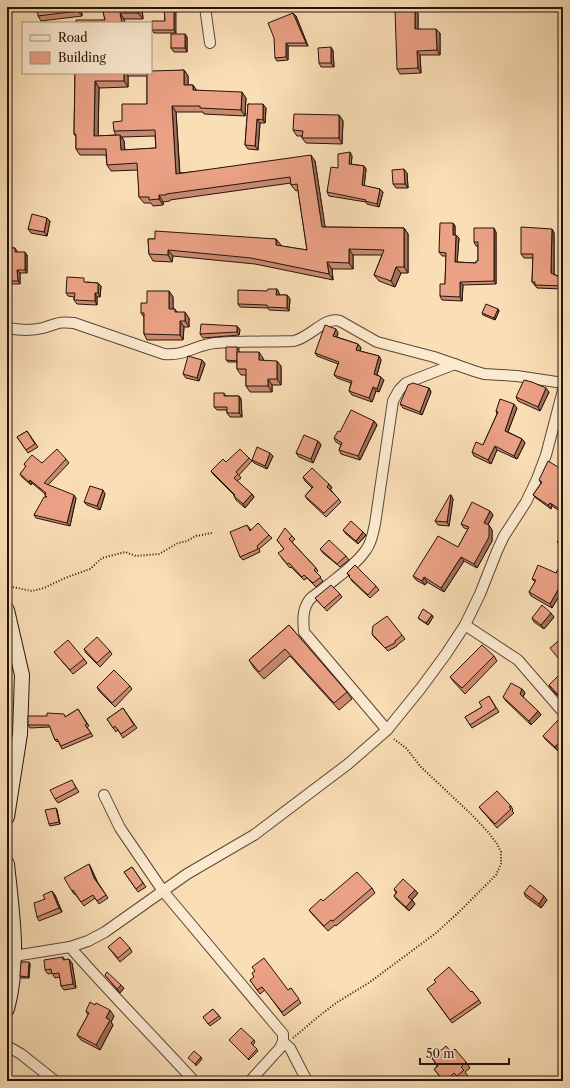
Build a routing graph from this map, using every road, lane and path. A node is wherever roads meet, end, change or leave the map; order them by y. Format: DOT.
graph roads {
  1 [pos="205,7"];
  2 [pos="210,43"];
  3 [pos="7,328"];
  4 [pos="455,364"];
  5 [pos="563,383"];
  6 [pos="562,397"];
  7 [pos="212,533"];
  8 [pos="7,586"];
  9 [pos="7,610"];
  10 [pos="465,624"];
  11 [pos="563,712"];
  12 [pos="386,731"];
  13 [pos="104,795"];
  14 [pos="7,816"];
  15 [pos="7,864"];
  16 [pos="163,891"];
  17 [pos="70,947"];
  18 [pos="14,956"];
  19 [pos="7,1009"];
  20 [pos="283,1040"];
  21 [pos="7,1046"];
  22 [pos="55,1081"];
  23 [pos="194,1081"];
  24 [pos="250,1081"];
  25 [pos="307,1081"];
  26 [pos="406,1081"];
  27 [pos="421,1081"];
  1 -- 2 [label="street"];
  3 -- 4 [label="street"];
  4 -- 5 [label="street"];
  4 -- 12 [label="street"];
  6 -- 10 [label="street"];
  7 -- 8 [label="path"];
  9 -- 14 [label="street"];
  10 -- 11 [label="street"];
  10 -- 12 [label="street"];
  12 -- 16 [label="street"];
  12 -- 20 [label="path"];
  13 -- 16 [label="street"];
  15 -- 18 [label="street"];
  16 -- 17 [label="street"];
  16 -- 20 [label="street"];
  17 -- 18 [label="street"];
  17 -- 23 [label="street"];
  18 -- 19 [label="street"];
  20 -- 24 [label="street"];
  20 -- 25 [label="street"];
  21 -- 22 [label="street"];
  26 -- 27 [label="path"];
}
